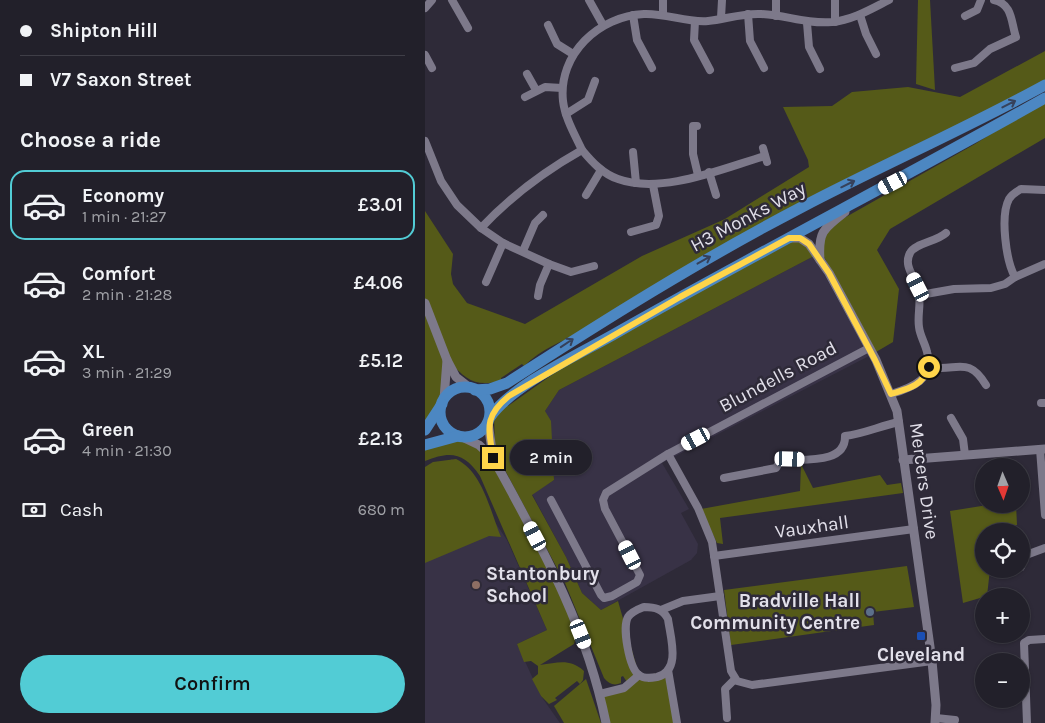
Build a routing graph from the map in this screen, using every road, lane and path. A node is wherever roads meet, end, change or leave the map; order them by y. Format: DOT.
graph roads {
  1 [pos="432,0"];
  2 [pos="452,0"];
  3 [pos="589,0"];
  4 [pos="663,0"];
  5 [pos="722,0"];
  6 [pos="776,0"];
  7 [pos="835,0"];
  8 [pos="889,0"];
  9 [pos="981,0"];
  10 [pos="994,0"];
  11 [pos="425,8"];
  12 [pos="747,14"];
  13 [pos="633,15"];
  14 [pos="663,15"];
  15 [pos="860,15"];
  16 [pos="775,16"];
  17 [pos="965,16"];
  18 [pos="721,18"];
  19 [pos="695,21"];
  20 [pos="835,22"];
  21 [pos="807,23"];
  22 [pos="548,25"];
  23 [pos="603,25"];
  24 [pos="468,28"];
  25 [pos="573,54"];
  26 [pos="876,54"];
  27 [pos="425,55"];
  28 [pos="432,68"];
  29 [pos="652,68"];
  30 [pos="764,68"];
  31 [pos="955,68"];
  32 [pos="820,69"];
  33 [pos="709,70"];
  34 [pos="527,74"];
  35 [pos="595,81"];
  36 [pos="1045,85"];
  37 [pos="563,88"];
  38 [pos="536,90"];
  39 [pos="525,98"];
  40 [pos="1045,98"];
  41 [pos="566,114"];
  42 [pos="691,126"];
  43 [pos="425,141"];
  44 [pos="427,150"];
  45 [pos="582,150"];
  46 [pos="633,152"];
  47 [pos="765,155"];
  48 [pos="601,170"];
  49 [pos="709,172"];
  50 [pos="698,175"];
  51 [pos="636,183"];
  52 [pos="653,185"];
  53 [pos="1045,190"];
  54 [pos="586,195"];
  55 [pos="716,195"];
  56 [pos="861,200"];
  57 [pos="543,215"];
  58 [pos="481,228"];
  59 [pos="631,232"];
  60 [pos="946,233"];
  61 [pos="789,238"];
  62 [pos="503,243"];
  63 [pos="523,251"];
  64 [pos="821,261"];
  65 [pos="549,264"];
  66 [pos="1045,264"];
  67 [pos="594,266"];
  68 [pos="1015,277"];
  69 [pos="486,282"];
  70 [pos="920,295"];
  71 [pos="538,296"];
  72 [pos="425,303"];
  73 [pos="869,348"];
  74 [pos="445,353"];
  75 [pos="929,367"];
  76 [pos="987,385"];
  77 [pos="473,389"];
  78 [pos="505,391"];
  79 [pos="891,394"];
  80 [pos="443,401"];
  81 [pos="951,418"];
  82 [pos="489,420"];
  83 [pos="899,422"];
  84 [pos="425,430"];
  85 [pos="459,436"];
  86 [pos="425,445"];
  87 [pos="1043,449"];
  88 [pos="668,454"];
  89 [pos="965,455"];
  90 [pos="493,458"];
  91 [pos="903,460"];
  92 [pos="724,478"];
  93 [pos="1044,494"];
  94 [pos="551,500"];
  95 [pos="1045,515"];
  96 [pos="914,530"];
  97 [pos="1045,548"];
  98 [pos="1030,554"];
  99 [pos="714,556"];
  100 [pos="720,596"];
  101 [pos="661,610"];
  102 [pos="1045,639"];
  103 [pos="932,661"];
  104 [pos="668,670"];
  105 [pos="639,675"];
  106 [pos="735,679"];
  107 [pos="600,694"];
  108 [pos="727,718"];
  109 [pos="935,720"];
  110 [pos="955,720"];
  111 [pos="606,723"];
  112 [pos="677,723"];
  113 [pos="1027,723"];
  1 -- 11 [label="street"];
  2 -- 24 [label="street"];
  3 -- 23 [label="street"];
  4 -- 14 [label="street"];
  5 -- 18 [label="street"];
  6 -- 16 [label="street"];
  7 -- 20 [label="street"];
  8 -- 15 [label="street"];
  9 -- 17 [label="street"];
  10 -- 31 [label="street"];
  12 -- 16 [label="street"];
  12 -- 18 [label="street"];
  12 -- 30 [label="street"];
  13 -- 14 [label="street"];
  13 -- 23 [label="street"];
  13 -- 29 [label="street"];
  14 -- 19 [label="street"];
  15 -- 20 [label="street"];
  15 -- 26 [label="street"];
  16 -- 21 [label="street"];
  18 -- 19 [label="street"];
  19 -- 33 [label="street"];
  20 -- 21 [label="street"];
  21 -- 32 [label="street"];
  22 -- 25 [label="street"];
  23 -- 25 [label="street"];
  25 -- 37 [label="street"];
  27 -- 28 [label="street"];
  34 -- 38 [label="street"];
  35 -- 41 [label="street"];
  78 -- 36 [label="main road, H3 Monks Way, one-way"];
  37 -- 38 [label="street"];
  37 -- 41 [label="street"];
  38 -- 39 [label="street"];
  40 -- 56 [label="main road, H3 Monks Way"];
  41 -- 45 [label="street"];
  42 -- 50 [label="street"];
  43 -- 44 [label="street"];
  44 -- 58 [label="street"];
  45 -- 48 [label="street"];
  45 -- 58 [label="street"];
  46 -- 51 [label="street"];
  47 -- 49 [label="street"];
  48 -- 51 [label="street"];
  48 -- 54 [label="street"];
  49 -- 50 [label="street"];
  49 -- 55 [label="street"];
  50 -- 52 [label="street"];
  51 -- 52 [label="street"];
  52 -- 59 [label="street"];
  53 -- 68 [label="street"];
  56 -- 61 [label="main road, H3 Monks Way"];
  56 -- 64 [label="street"];
  57 -- 63 [label="street"];
  58 -- 62 [label="street"];
  60 -- 70 [label="street"];
  61 -- 64 [label="street, Mercers Drive"];
  61 -- 78 [label="main road, H3 Monks Way"];
  62 -- 63 [label="street"];
  62 -- 69 [label="street"];
  63 -- 65 [label="street"];
  64 -- 73 [label="street, Mercers Drive"];
  65 -- 67 [label="street"];
  65 -- 71 [label="street"];
  66 -- 68 [label="street"];
  68 -- 70 [label="street"];
  70 -- 75 [label="street"];
  72 -- 74 [label="street"];
  73 -- 79 [label="street, Mercers Drive"];
  73 -- 88 [label="street, Blundells Road"];
  74 -- 77 [label="street"];
  74 -- 80 [label="street"];
  75 -- 76 [label="street"];
  75 -- 79 [label="street"];
  77 -- 78 [label="main road, H3 Monks Way"];
  77 -- 80 [label="main road"];
  77 -- 82 [label="main road"];
  78 -- 82 [label="main road, H3 Monks Way"];
  79 -- 83 [label="street, Mercers Drive"];
  80 -- 84 [label="main road"];
  80 -- 85 [label="main road"];
  81 -- 89 [label="street"];
  82 -- 85 [label="main road"];
  82 -- 90 [label="street"];
  83 -- 91 [label="street, Mercers Drive"];
  83 -- 92 [label="street"];
  85 -- 86 [label="main road"];
  85 -- 90 [label="street"];
  87 -- 89 [label="street"];
  87 -- 93 [label="street"];
  88 -- 94 [label="street, Blundells Road"];
  88 -- 99 [label="street"];
  89 -- 91 [label="street"];
  90 -- 107 [label="street"];
  91 -- 96 [label="street, Mercers Drive"];
  93 -- 95 [label="street"];
  96 -- 99 [label="street, Vauxhall"];
  96 -- 103 [label="street, Mercers Drive"];
  97 -- 98 [label="street"];
  99 -- 100 [label="street"];
  100 -- 101 [label="street"];
  100 -- 106 [label="street"];
  101 -- 104 [label="street"];
  101 -- 105 [label="street"];
  102 -- 113 [label="street"];
  103 -- 106 [label="street"];
  103 -- 109 [label="street, Mercers Drive"];
  104 -- 105 [label="street"];
  104 -- 112 [label="street"];
  105 -- 107 [label="street"];
  106 -- 108 [label="street"];
  107 -- 111 [label="street"];
  109 -- 110 [label="street"];
}
